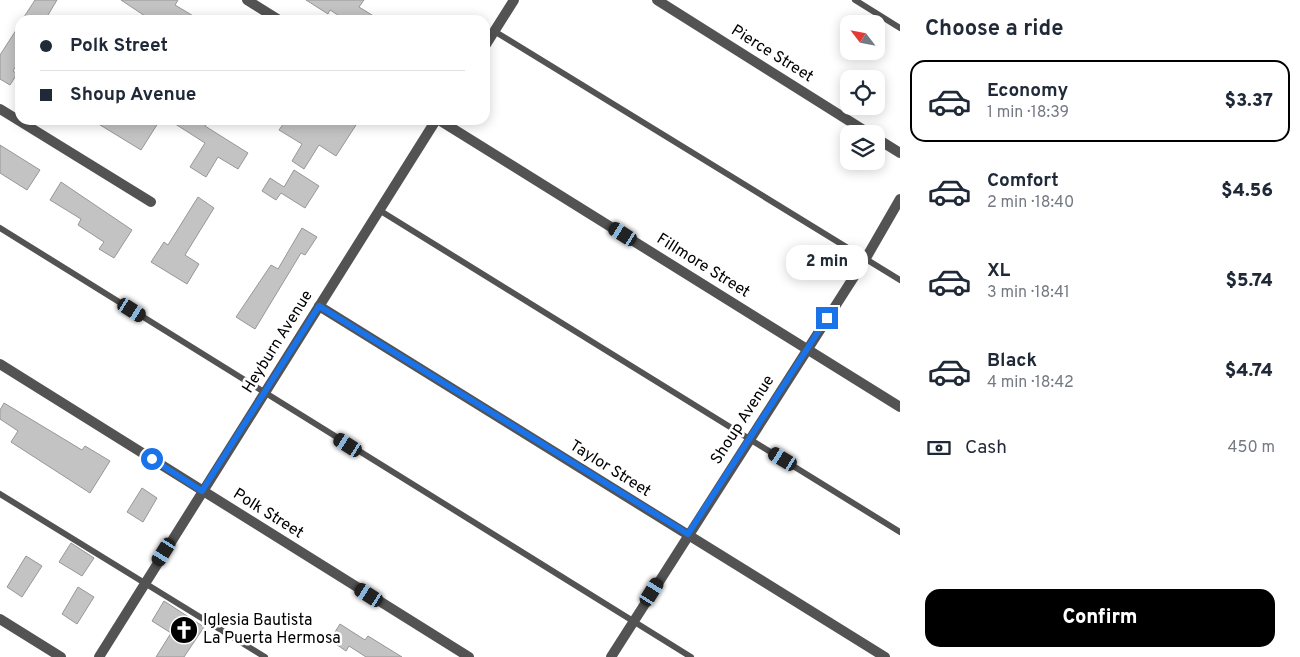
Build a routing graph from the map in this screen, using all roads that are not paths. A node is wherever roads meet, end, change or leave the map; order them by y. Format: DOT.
graph roads {
  1 [pos="247,0"];
  2 [pos="514,0"];
  3 [pos="658,0"];
  4 [pos="855,0"];
  5 [pos="271,15"];
  6 [pos="900,28"];
  7 [pos="494,31"];
  8 [pos="490,38"];
  9 [pos="0,109"];
  10 [pos="15,118"];
  11 [pos="26,125"];
  12 [pos="434,125"];
  13 [pos="445,125"];
  14 [pos="856,125"];
  15 [pos="885,144"];
  16 [pos="900,153"];
  17 [pos="900,199"];
  18 [pos="151,202"];
  19 [pos="379,210"];
  20 [pos="0,228"];
  21 [pos="866,258"];
  22 [pos="900,280"];
  23 [pos="319,306"];
  24 [pos="807,348"];
  25 [pos="0,364"];
  26 [pos="264,393"];
  27 [pos="900,407"];
  28 [pos="749,439"];
  29 [pos="202,491"];
  30 [pos="0,494"];
  31 [pos="900,532"];
  32 [pos="688,534"];
  33 [pos="145,582"];
  34 [pos="0,619"];
  35 [pos="634,621"];
  36 [pos="61,657"];
  37 [pos="98,657"];
  38 [pos="265,657"];
  39 [pos="469,657"];
  40 [pos="611,657"];
  41 [pos="691,657"];
  42 [pos="885,657"];
  1 -- 5 [label="street"];
  2 -- 7 [label="street"];
  3 -- 14 [label="street, Pierce Street"];
  4 -- 6 [label="lane"];
  7 -- 8 [label="street"];
  7 -- 21 [label="lane"];
  9 -- 10 [label="street"];
  11 -- 18 [label="street"];
  12 -- 19 [label="street, Heyburn Avenue"];
  13 -- 24 [label="street, Fillmore Street"];
  15 -- 16 [label="street"];
  17 -- 21 [label="street, Shoup Avenue"];
  19 -- 23 [label="street, Heyburn Avenue"];
  19 -- 28 [label="lane"];
  20 -- 26 [label="lane"];
  21 -- 22 [label="lane"];
  21 -- 24 [label="street, Shoup Avenue"];
  23 -- 26 [label="street, Heyburn Avenue"];
  23 -- 32 [label="street, Taylor Street"];
  24 -- 27 [label="street, Fillmore Street"];
  24 -- 28 [label="street, Shoup Avenue"];
  25 -- 29 [label="street, Polk Street"];
  26 -- 29 [label="street, Heyburn Avenue"];
  26 -- 35 [label="lane"];
  28 -- 31 [label="lane"];
  28 -- 32 [label="street, Shoup Avenue"];
  29 -- 33 [label="street, Heyburn Avenue"];
  29 -- 39 [label="street, Polk Street"];
  30 -- 33 [label="lane"];
  32 -- 35 [label="street, Shoup Avenue"];
  32 -- 42 [label="street, Taylor Street"];
  33 -- 37 [label="street, Heyburn Avenue"];
  33 -- 38 [label="lane"];
  34 -- 36 [label="street"];
  35 -- 40 [label="street, Shoup Avenue"];
  35 -- 41 [label="lane"];
}
